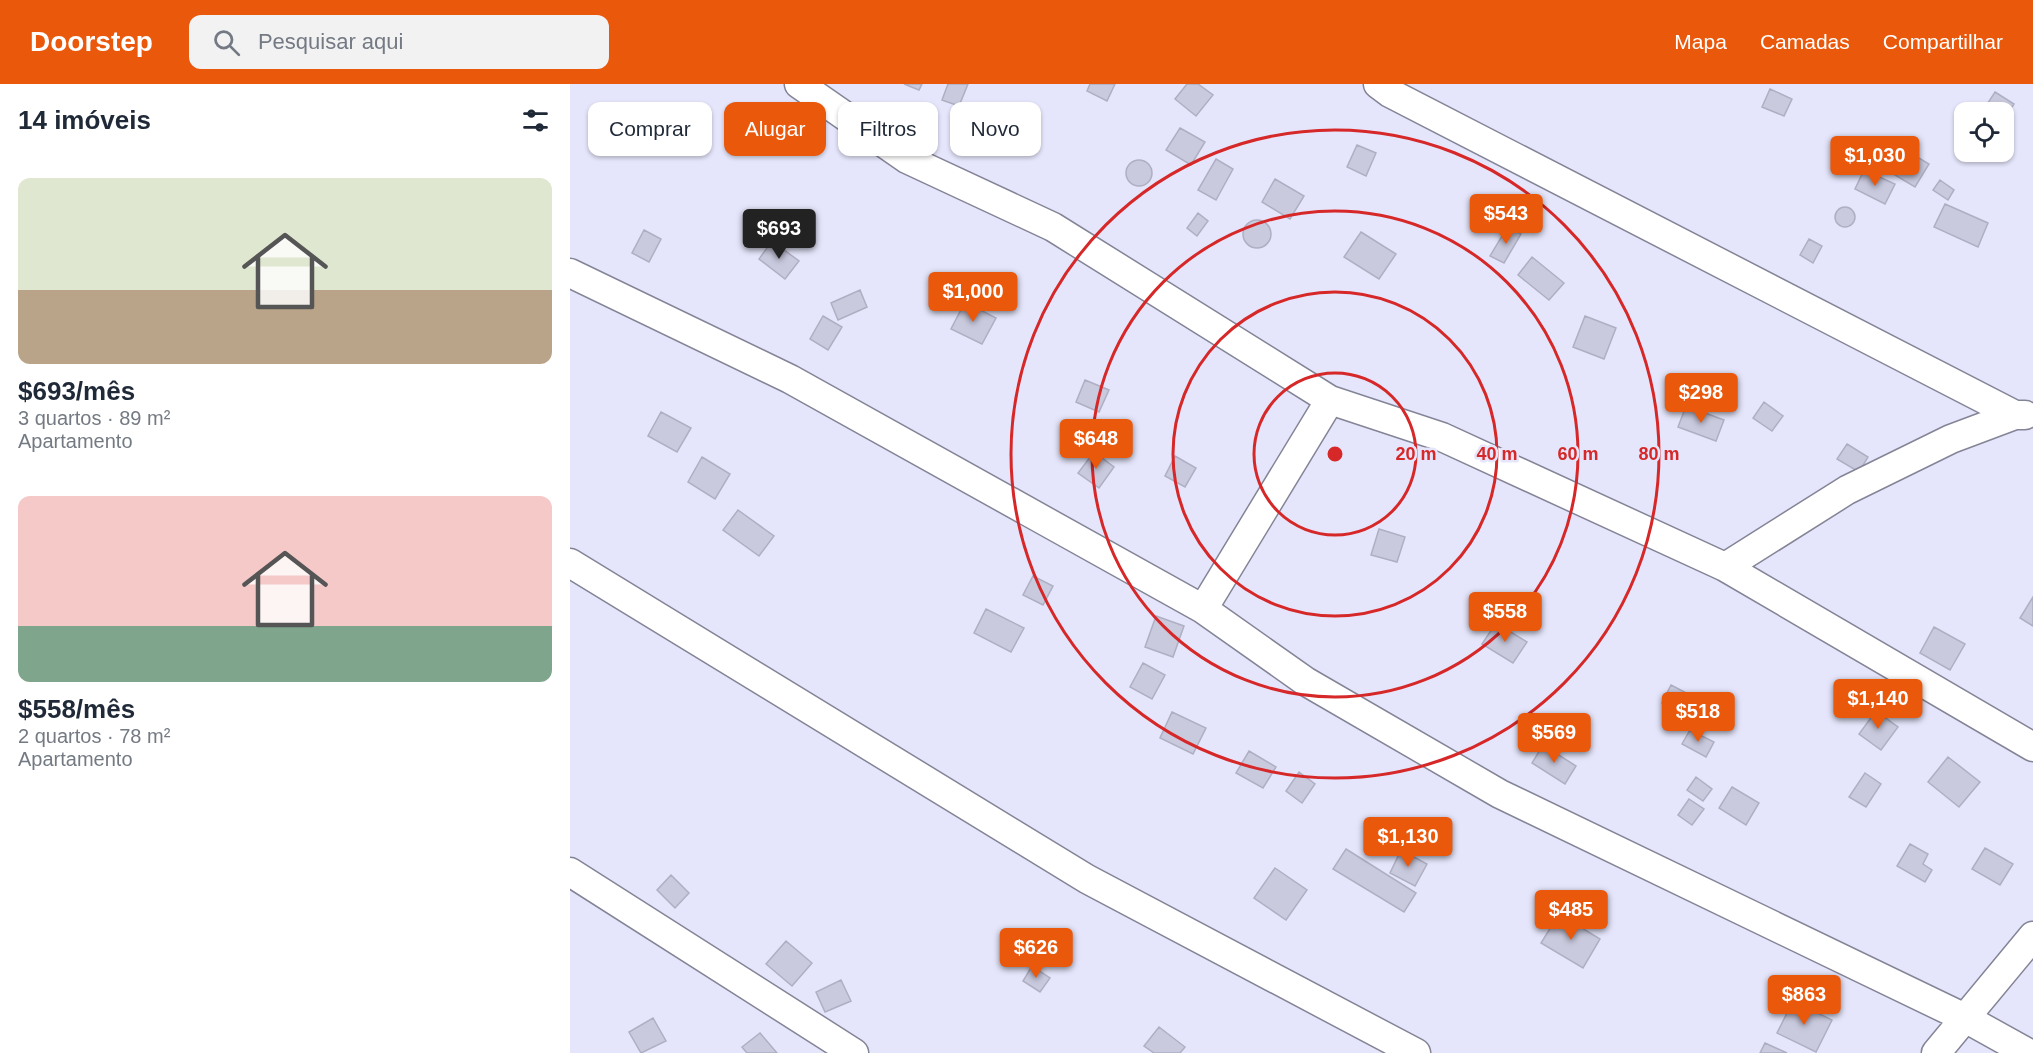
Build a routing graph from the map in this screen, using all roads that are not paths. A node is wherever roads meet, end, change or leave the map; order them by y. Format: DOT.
graph roads {
  1 [pos="799,84"];
  2 [pos="1378,84"];
  3 [pos="570,273"];
  4 [pos="1330,400"];
  5 [pos="2024,415"];
  6 [pos="570,563"];
  7 [pos="1725,567"];
  8 [pos="1203,609"];
  9 [pos="2033,747"];
  10 [pos="570,872"];
  11 [pos="2033,936"];
  12 [pos="1965,1018"];
  13 [pos="837,1049"];
  14 [pos="1416,1053"];
  15 [pos="1936,1053"];
  16 [pos="2028,1053"];
  1 -- 4 [label="street"];
  2 -- 5 [label="street"];
  3 -- 8 [label="street"];
  4 -- 7 [label="street"];
  4 -- 8 [label="street"];
  5 -- 7 [label="street"];
  6 -- 14 [label="street"];
  7 -- 9 [label="street"];
  8 -- 12 [label="street"];
  10 -- 13 [label="street"];
  11 -- 12 [label="street"];
  12 -- 15 [label="street"];
  12 -- 16 [label="street"];
}
